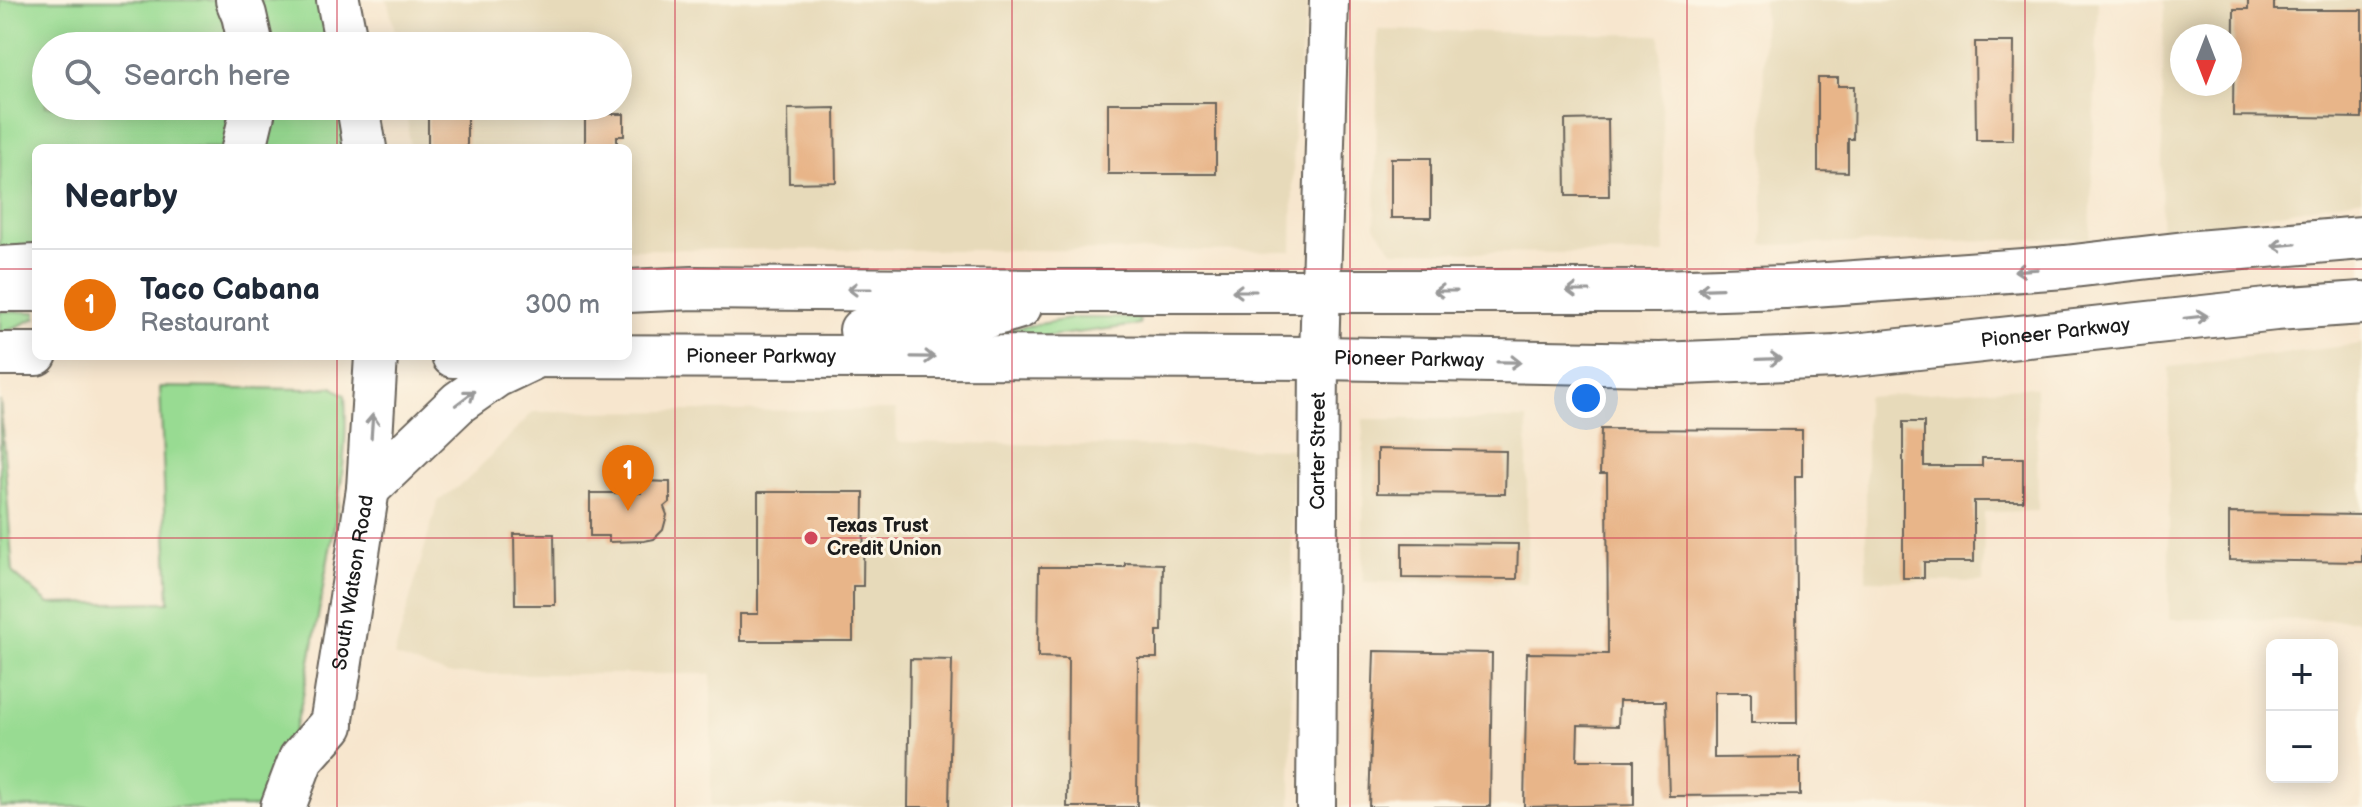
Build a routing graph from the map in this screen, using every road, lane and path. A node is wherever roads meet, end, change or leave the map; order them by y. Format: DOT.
graph roads {
  1 [pos="238,0"];
  2 [pos="338,0"];
  3 [pos="1329,0"];
  4 [pos="248,32"];
  5 [pos="344,32"];
  6 [pos="251,120"];
  7 [pos="245,144"];
  8 [pos="2362,238"];
  9 [pos="32,267"];
  10 [pos="0,269"];
  11 [pos="0,290"];
  12 [pos="32,290"];
  13 [pos="632,291"];
  14 [pos="1049,291"];
  15 [pos="1321,291"];
  16 [pos="2362,303"];
  17 [pos="0,354"];
  18 [pos="32,354"];
  19 [pos="632,356"];
  20 [pos="685,356"];
  21 [pos="1319,358"];
  22 [pos="376,360"];
  23 [pos="531,360"];
  24 [pos="368,489"];
  25 [pos="331,725"];
  26 [pos="283,807"];
  27 [pos="307,807"];
  28 [pos="1316,807"];
  1 -- 4 [label="highway"];
  2 -- 5 [label="main road"];
  3 -- 15 [label="street, Carter Street"];
  6 -- 7 [label="highway"];
  8 -- 15 [label="main road, one-way"];
  9 -- 10 [label="highway"];
  11 -- 12 [label="main road"];
  14 -- 13 [label="main road, one-way"];
  15 -- 14 [label="main road, one-way"];
  14 -- 20 [label="main road"];
  15 -- 21 [label="street, Carter Street"];
  21 -- 16 [label="main road, Pioneer Parkway, one-way"];
  17 -- 18 [label="main road"];
  19 -- 20 [label="main road, Pioneer Parkway"];
  20 -- 21 [label="main road, Pioneer Parkway, one-way"];
  21 -- 28 [label="street, Carter Street"];
  24 -- 22 [label="main road, South Watson Road, one-way"];
  24 -- 23 [label="main road, one-way"];
  24 -- 25 [label="main road, South Watson Road"];
  25 -- 26 [label="highway"];
  25 -- 27 [label="street, South Watson Road"];
}
